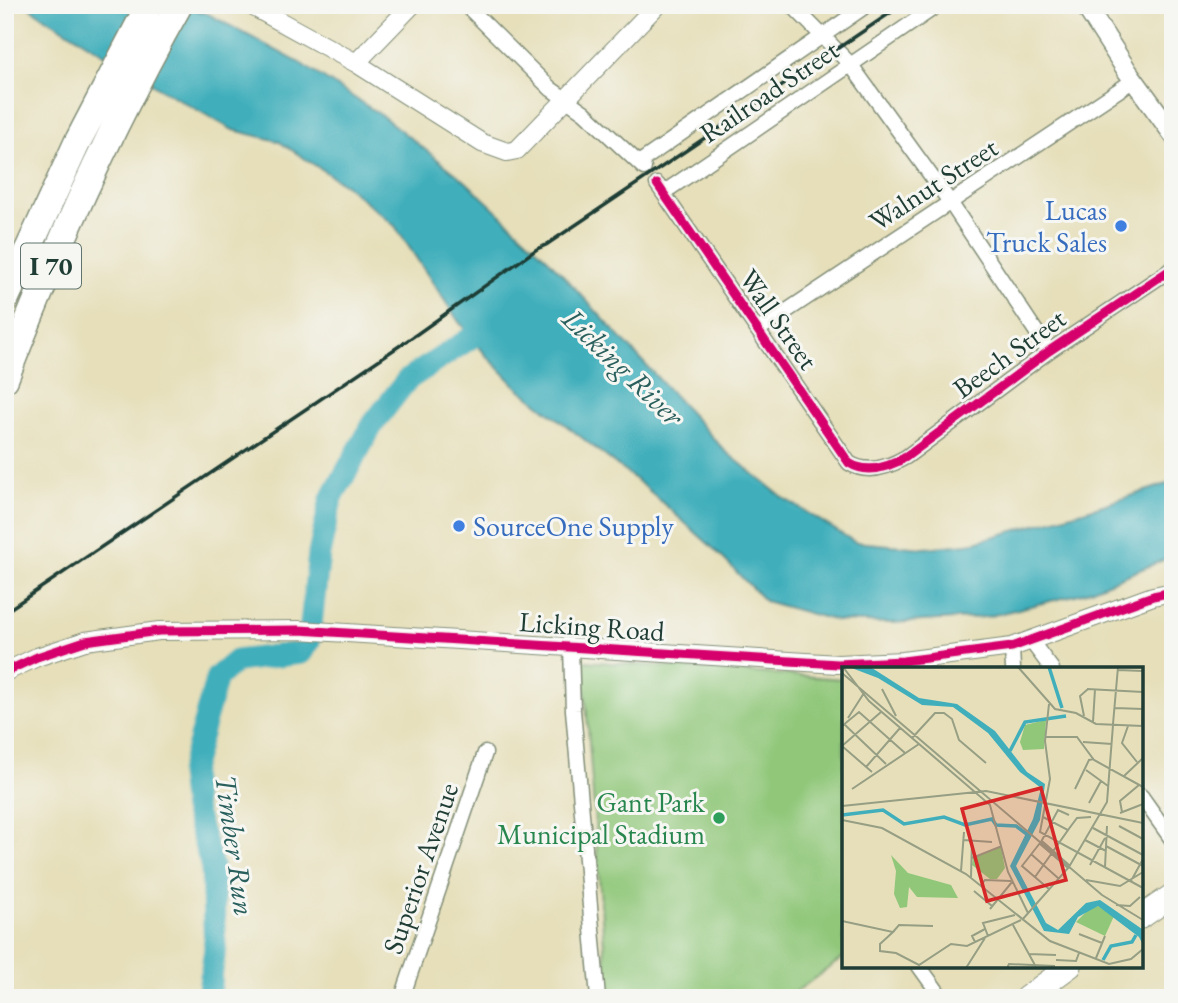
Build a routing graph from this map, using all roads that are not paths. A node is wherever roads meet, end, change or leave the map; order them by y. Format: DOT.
graph roads {
  1 [pos="149,5"];
  2 [pos="179,5"];
  3 [pos="250,5"];
  4 [pos="412,5"];
  5 [pos="466,5"];
  6 [pos="657,5"];
  7 [pos="792,5"];
  8 [pos="867,5"];
  9 [pos="938,5"];
  10 [pos="1085,5"];
  11 [pos="823,35"];
  12 [pos="356,63"];
  13 [pos="851,65"];
  14 [pos="1134,80"];
  15 [pos="568,100"];
  16 [pos="1173,134"];
  17 [pos="88,149"];
  18 [pos="660,188"];
  19 [pos="950,202"];
  20 [pos="1173,268"];
  21 [pos="5,300"];
  22 [pos="758,330"];
  23 [pos="1049,351"];
  24 [pos="5,379"];
  25 [pos="870,470"];
  26 [pos="1173,592"];
  27 [pos="1031,641"];
  28 [pos="1012,647"];
  29 [pos="571,648"];
  30 [pos="1013,667"];
  31 [pos="1050,667"];
  32 [pos="5,673"];
  33 [pos="485,753"];
  34 [pos="1143,799"];
  35 [pos="1173,841"];
  36 [pos="1173,895"];
  37 [pos="1143,916"];
  38 [pos="920,968"];
  39 [pos="1067,968"];
  40 [pos="406,996"];
  41 [pos="598,998"];
  42 [pos="942,998"];
  43 [pos="1026,998"];
  1 -- 17 [label="highway, I 70"];
  2 -- 17 [label="highway, I 70"];
  3 -- 12 [label="street"];
  4 -- 12 [label="street"];
  5 -- 15 [label="street"];
  6 -- 15 [label="street"];
  7 -- 11 [label="street"];
  8 -- 11 [label="street, Railroad Street"];
  9 -- 13 [label="street, Railroad Street"];
  10 -- 14 [label="main road"];
  11 -- 13 [label="street"];
  11 -- 15 [label="street, Railroad Street"];
  12 -- 15 [label="street"];
  13 -- 18 [label="street, Railroad Street"];
  13 -- 19 [label="street"];
  14 -- 16 [label="main road"];
  14 -- 19 [label="street, Walnut Street"];
  17 -- 21 [label="highway, I 70"];
  17 -- 24 [label="highway, I 70"];
  18 -- 22 [label="street, Wall Street"];
  19 -- 22 [label="street, Walnut Street"];
  19 -- 23 [label="street"];
  20 -- 23 [label="street, Beech Street"];
  22 -- 25 [label="street, Wall Street"];
  23 -- 25 [label="street, Beech Street"];
  26 -- 27 [label="street, Licking Road"];
  27 -- 28 [label="street, Licking Road"];
  27 -- 31 [label="street"];
  28 -- 29 [label="street, Licking Road"];
  28 -- 30 [label="street"];
  29 -- 32 [label="street, Licking Road"];
  29 -- 41 [label="street"];
  33 -- 40 [label="street, Superior Avenue"];
  34 -- 35 [label="street"];
  36 -- 37 [label="main road"];
  38 -- 42 [label="street"];
  39 -- 43 [label="main road"];
}
